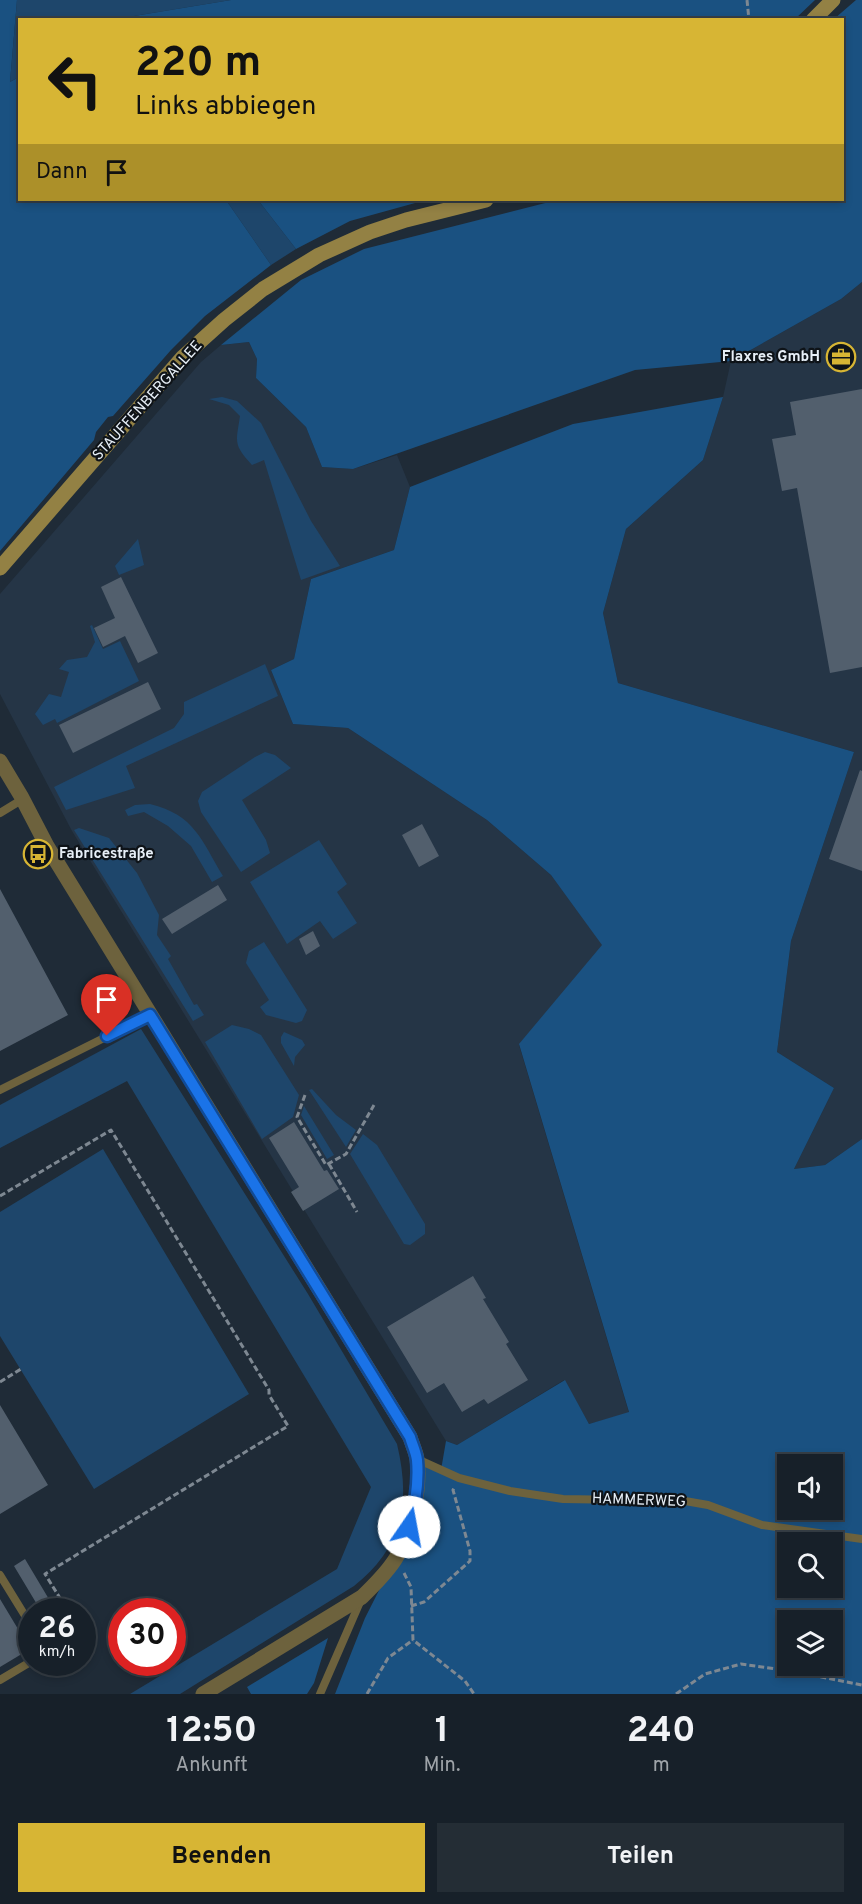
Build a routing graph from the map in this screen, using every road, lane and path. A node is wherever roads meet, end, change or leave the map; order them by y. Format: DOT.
graph roads {
  1 [pos="747,0"];
  2 [pos="833,0"];
  3 [pos="749,18"];
  4 [pos="815,18"];
  5 [pos="482,201"];
  6 [pos="0,568"];
  7 [pos="0,761"];
  8 [pos="23,799"];
  9 [pos="0,813"];
  10 [pos="150,1015"];
  11 [pos="0,1090"];
  12 [pos="305,1095"];
  13 [pos="374,1105"];
  14 [pos="328,1164"];
  15 [pos="0,1196"];
  16 [pos="357,1212"];
  17 [pos="21,1369"];
  18 [pos="0,1382"];
  19 [pos="417,1459"];
  20 [pos="459,1478"];
  21 [pos="862,1539"];
  22 [pos="396,1558"];
  23 [pos="0,1575"];
  24 [pos="362,1597"];
  25 [pos="60,1598"];
  26 [pos="18,1604"];
  27 [pos="411,1606"];
  28 [pos="413,1640"];
  29 [pos="18,1669"];
  30 [pos="0,1680"];
  31 [pos="862,1685"];
  32 [pos="203,1694"];
  33 [pos="320,1694"];
  34 [pos="367,1694"];
  35 [pos="474,1694"];
  36 [pos="676,1694"];
  1 -- 3 [label="path"];
  2 -- 4 [label="main road"];
  5 -- 6 [label="main road, STAUFFENBERGALLEE"];
  7 -- 8 [label="street"];
  8 -- 9 [label="lane"];
  8 -- 10 [label="street"];
  10 -- 11 [label="lane"];
  10 -- 19 [label="street"];
  12 -- 14 [label="path"];
  13 -- 14 [label="path"];
  14 -- 16 [label="path"];
  15 -- 25 [label="path"];
  17 -- 18 [label="path"];
  19 -- 20 [label="lane, HAMMERWEG"];
  19 -- 22 [label="street"];
  20 -- 21 [label="lane, HAMMERWEG"];
  20 -- 27 [label="path"];
  22 -- 24 [label="street"];
  22 -- 27 [label="path"];
  23 -- 26 [label="lane"];
  24 -- 32 [label="street"];
  24 -- 33 [label="lane"];
  27 -- 28 [label="path"];
  28 -- 34 [label="path"];
  28 -- 35 [label="path"];
  29 -- 30 [label="lane"];
  31 -- 36 [label="path"];
}
